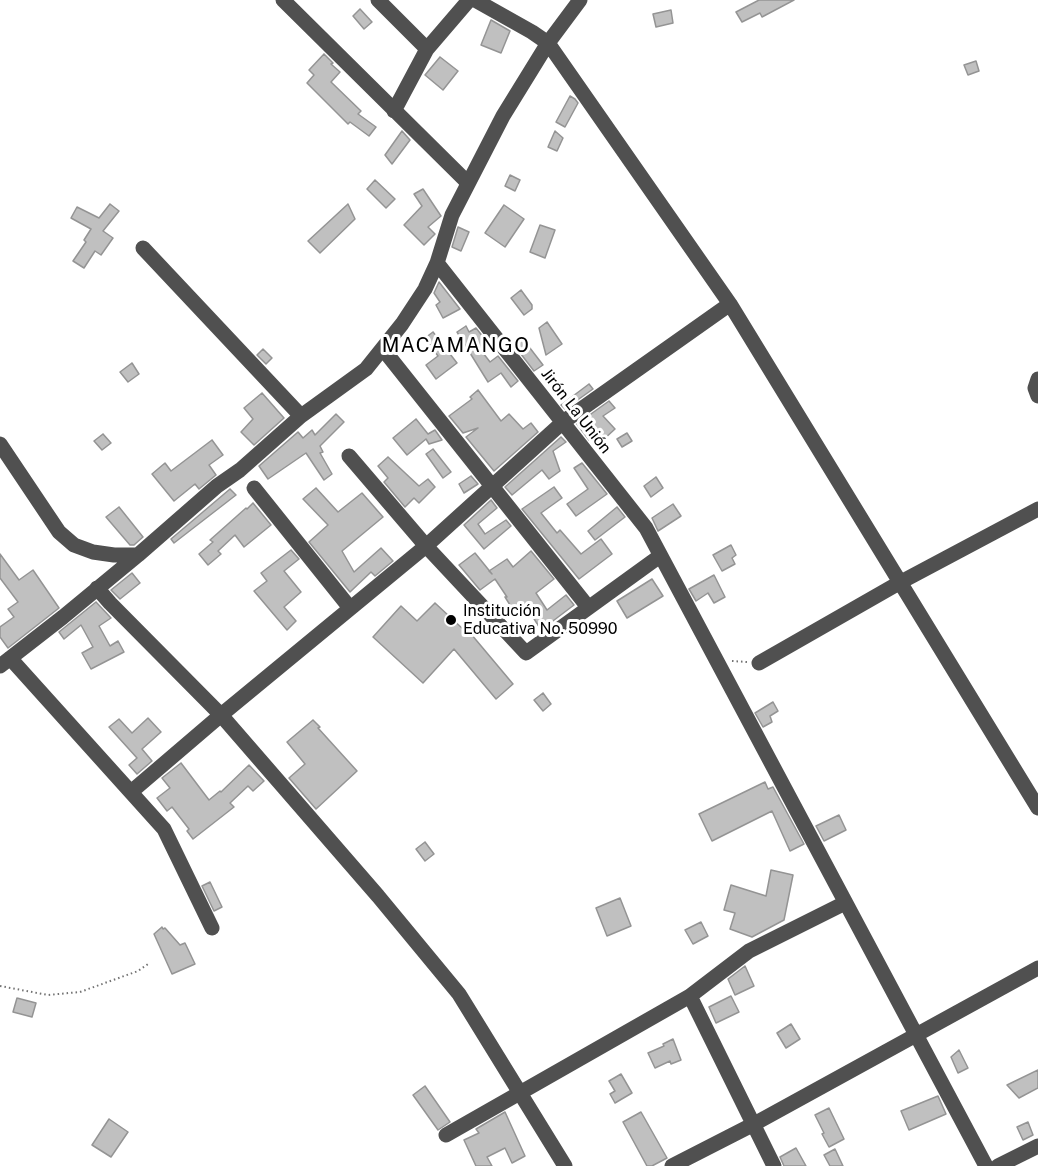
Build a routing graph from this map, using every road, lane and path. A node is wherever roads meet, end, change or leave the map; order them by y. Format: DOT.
graph roads {
  1 [pos="284,0"];
  2 [pos="378,0"];
  3 [pos="469,0"];
  4 [pos="475,0"];
  5 [pos="580,0"];
  6 [pos="548,43"];
  7 [pos="427,49"];
  8 [pos="394,111"];
  9 [pos="468,183"];
  10 [pos="143,248"];
  11 [pos="437,263"];
  12 [pos="730,304"];
  13 [pos="383,349"];
  14 [pos="1038,379"];
  15 [pos="1038,396"];
  16 [pos="301,416"];
  17 [pos="563,422"];
  18 [pos="0,444"];
  19 [pos="349,456"];
  20 [pos="492,485"];
  21 [pos="254,488"];
  22 [pos="1038,509"];
  23 [pos="426,546"];
  24 [pos="138,555"];
  25 [pos="660,556"];
  26 [pos="899,583"];
  27 [pos="98,588"];
  28 [pos="588,607"];
  29 [pos="350,608"];
  30 [pos="4,659"];
  31 [pos="716,660"];
  32 [pos="759,663"];
  33 [pos="221,716"];
  34 [pos="131,792"];
  35 [pos="1038,808"];
  36 [pos="845,903"];
  37 [pos="212,928"];
  38 [pos="148,964"];
  39 [pos="1038,968"];
  40 [pos="0,986"];
  41 [pos="690,996"];
  42 [pos="916,1035"];
  43 [pos="520,1094"];
  44 [pos="754,1124"];
  45 [pos="446,1135"];
  46 [pos="1038,1146"];
  47 [pos="565,1166"];
  48 [pos="672,1166"];
  49 [pos="774,1166"];
  50 [pos="986,1166"];
  51 [pos="998,1166"];
  1 -- 8 [label="street"];
  2 -- 7 [label="street"];
  3 -- 7 [label="street"];
  4 -- 6 [label="street"];
  5 -- 6 [label="street"];
  6 -- 9 [label="street"];
  6 -- 12 [label="street"];
  7 -- 8 [label="street"];
  8 -- 9 [label="street"];
  9 -- 11 [label="street"];
  10 -- 16 [label="street"];
  11 -- 13 [label="street"];
  11 -- 17 [label="street, Jirón La Unión"];
  12 -- 17 [label="street"];
  12 -- 26 [label="street"];
  13 -- 16 [label="street"];
  13 -- 20 [label="street"];
  14 -- 15 [label="street"];
  16 -- 24 [label="street"];
  17 -- 20 [label="street"];
  17 -- 25 [label="street, Jirón La Unión"];
  18 -- 24 [label="street"];
  19 -- 23 [label="street"];
  20 -- 23 [label="street"];
  20 -- 28 [label="street"];
  21 -- 29 [label="street"];
  22 -- 26 [label="street"];
  23 -- 28 [label="street"];
  23 -- 29 [label="street"];
  24 -- 27 [label="street"];
  25 -- 28 [label="street"];
  25 -- 31 [label="street, Jirón La Unión"];
  26 -- 32 [label="street"];
  26 -- 35 [label="street"];
  27 -- 30 [label="street"];
  27 -- 33 [label="street"];
  29 -- 33 [label="street"];
  30 -- 34 [label="street"];
  31 -- 32 [label="path"];
  31 -- 36 [label="street, Jirón La Unión"];
  33 -- 34 [label="street"];
  33 -- 43 [label="street"];
  34 -- 37 [label="street"];
  36 -- 41 [label="street"];
  36 -- 42 [label="street, Jirón La Unión"];
  38 -- 40 [label="path"];
  39 -- 42 [label="street"];
  41 -- 43 [label="street"];
  41 -- 44 [label="street"];
  42 -- 44 [label="street"];
  42 -- 50 [label="street, Jirón La Unión"];
  43 -- 45 [label="street"];
  43 -- 47 [label="street"];
  44 -- 48 [label="street"];
  44 -- 49 [label="street"];
  46 -- 51 [label="street"];
}
